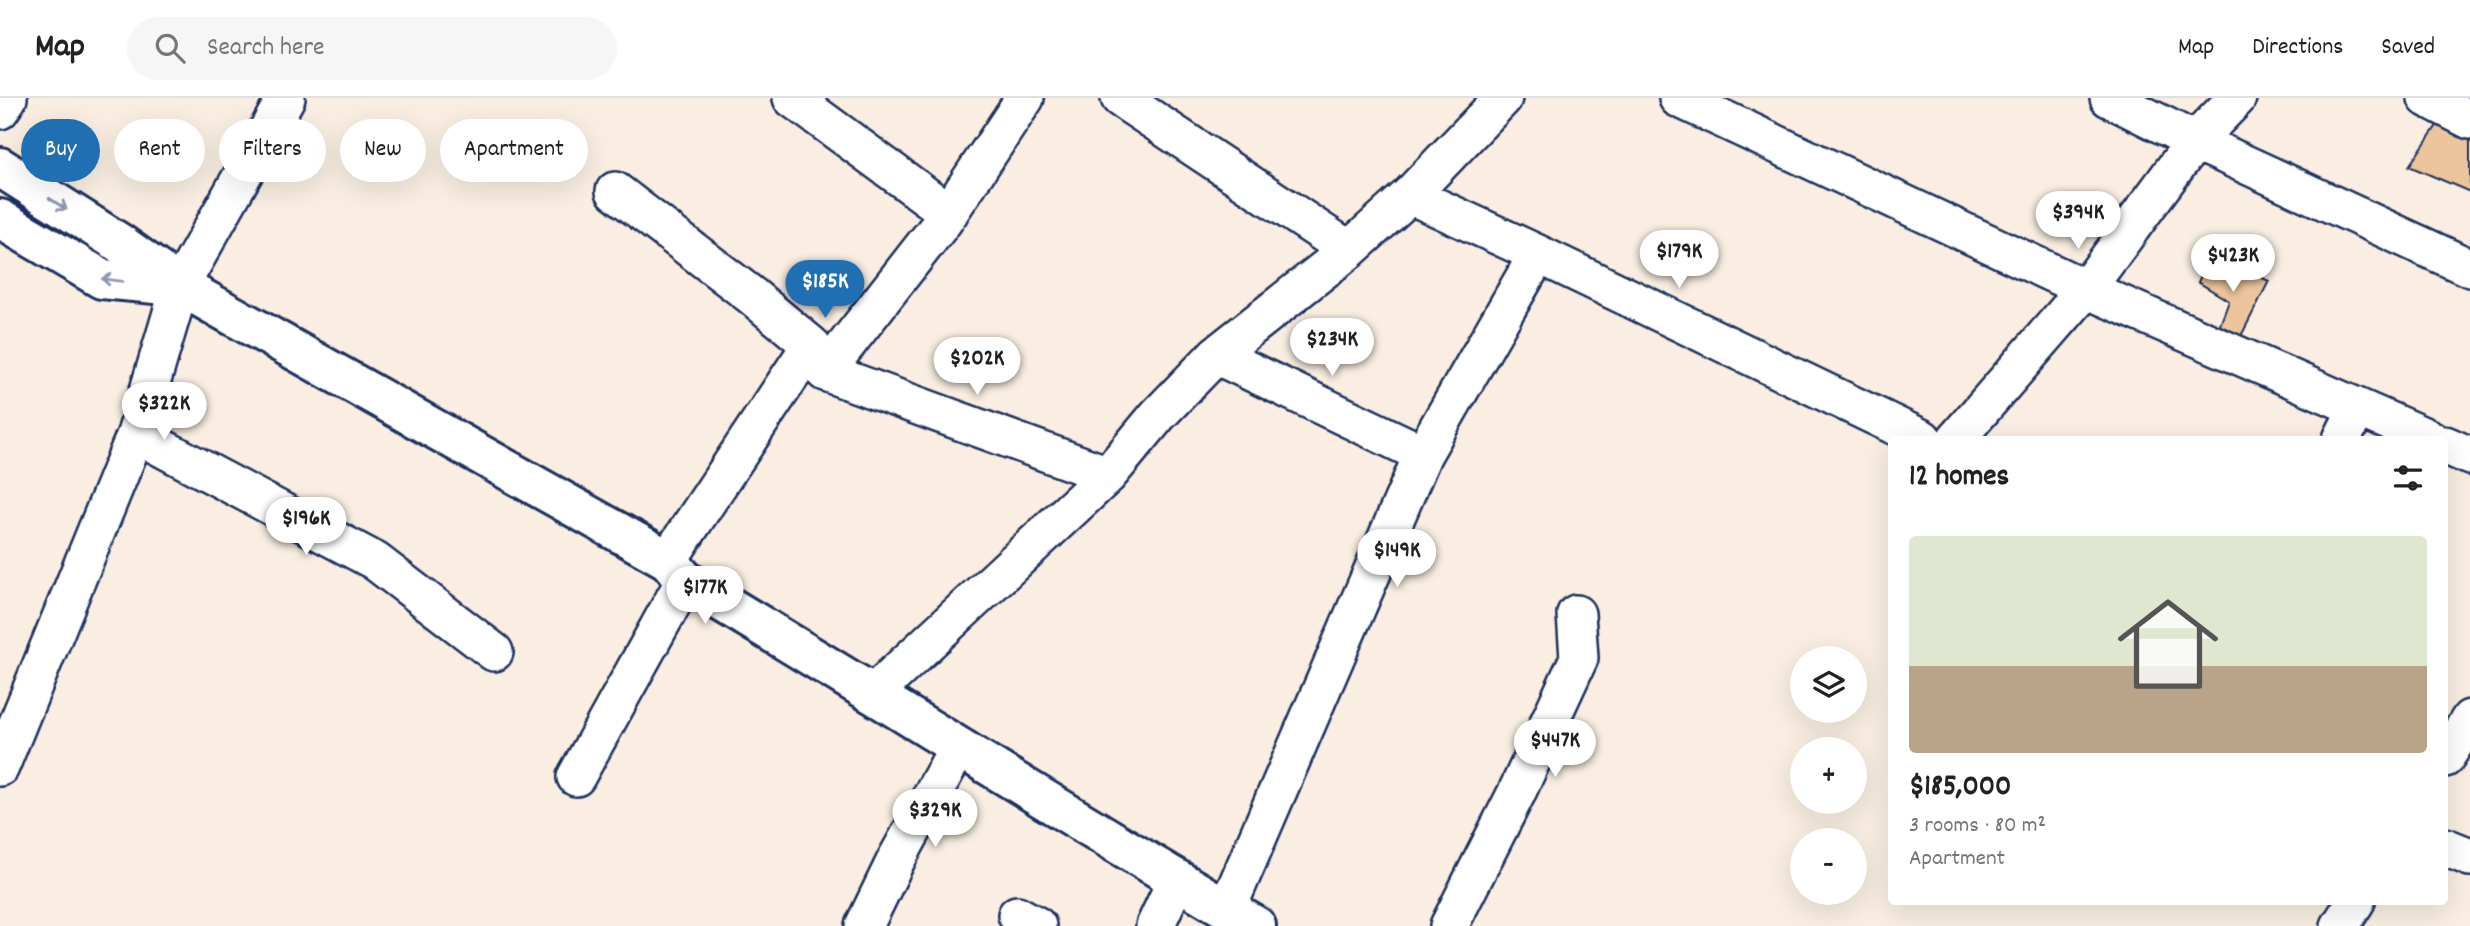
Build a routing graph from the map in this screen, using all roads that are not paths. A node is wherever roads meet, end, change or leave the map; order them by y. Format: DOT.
graph roads {
  1 [pos="8,98"];
  2 [pos="286,98"];
  3 [pos="792,98"];
  4 [pos="1025,98"];
  5 [pos="1120,98"];
  6 [pos="1678,98"];
  7 [pos="2109,98"];
  8 [pos="2237,98"];
  9 [pos="2427,98"];
  10 [pos="1486,103"];
  11 [pos="0,110"];
  12 [pos="2470,120"];
  13 [pos="2195,141"];
  14 [pos="0,167"];
  15 [pos="615,191"];
  16 [pos="1410,195"];
  17 [pos="949,213"];
  18 [pos="0,219"];
  19 [pos="1349,250"];
  20 [pos="1538,254"];
  21 [pos="2470,268"];
  22 [pos="180,286"];
  23 [pos="2086,289"];
  24 [pos="1216,355"];
  25 [pos="818,359"];
  26 [pos="2349,424"];
  27 [pos="136,434"];
  28 [pos="1917,436"];
  29 [pos="1959,436"];
  30 [pos="2414,436"];
  31 [pos="2448,446"];
  32 [pos="1423,454"];
  33 [pos="2470,456"];
  34 [pos="1108,475"];
  35 [pos="677,570"];
  36 [pos="1576,614"];
  37 [pos="494,652"];
  38 [pos="874,693"];
  39 [pos="958,748"];
  40 [pos="0,767"];
  41 [pos="576,776"];
  42 [pos="2448,848"];
  43 [pos="2470,857"];
  44 [pos="1177,879"];
  45 [pos="2353,905"];
  46 [pos="1241,918"];
  47 [pos="864,926"];
  48 [pos="1155,926"];
  49 [pos="1450,926"];
  50 [pos="2340,926"];
  1 -- 11 [label="street"];
  2 -- 22 [label="street"];
  3 -- 17 [label="street"];
  4 -- 17 [label="street"];
  5 -- 19 [label="street"];
  6 -- 23 [label="street"];
  7 -- 13 [label="street"];
  8 -- 13 [label="street"];
  9 -- 12 [label="street"];
  10 -- 16 [label="street"];
  13 -- 21 [label="street"];
  13 -- 23 [label="street"];
  14 -- 22 [label="street, one-way"];
  15 -- 25 [label="street"];
  16 -- 19 [label="street"];
  16 -- 20 [label="street"];
  17 -- 25 [label="street"];
  22 -- 18 [label="street, one-way"];
  19 -- 24 [label="street"];
  20 -- 28 [label="street"];
  20 -- 32 [label="street"];
  22 -- 27 [label="street"];
  22 -- 35 [label="street"];
  23 -- 26 [label="street"];
  23 -- 29 [label="street"];
  24 -- 32 [label="street"];
  24 -- 34 [label="street"];
  25 -- 34 [label="street"];
  25 -- 35 [label="street"];
  26 -- 30 [label="street"];
  27 -- 37 [label="street"];
  27 -- 40 [label="street"];
  31 -- 33 [label="street"];
  32 -- 46 [label="street"];
  34 -- 38 [label="street"];
  35 -- 38 [label="street"];
  35 -- 41 [label="street"];
  36 -- 49 [label="street"];
  38 -- 39 [label="street"];
  39 -- 44 [label="street"];
  39 -- 47 [label="street"];
  42 -- 43 [label="street"];
  44 -- 46 [label="street"];
  44 -- 48 [label="street"];
  45 -- 50 [label="street"];
}
